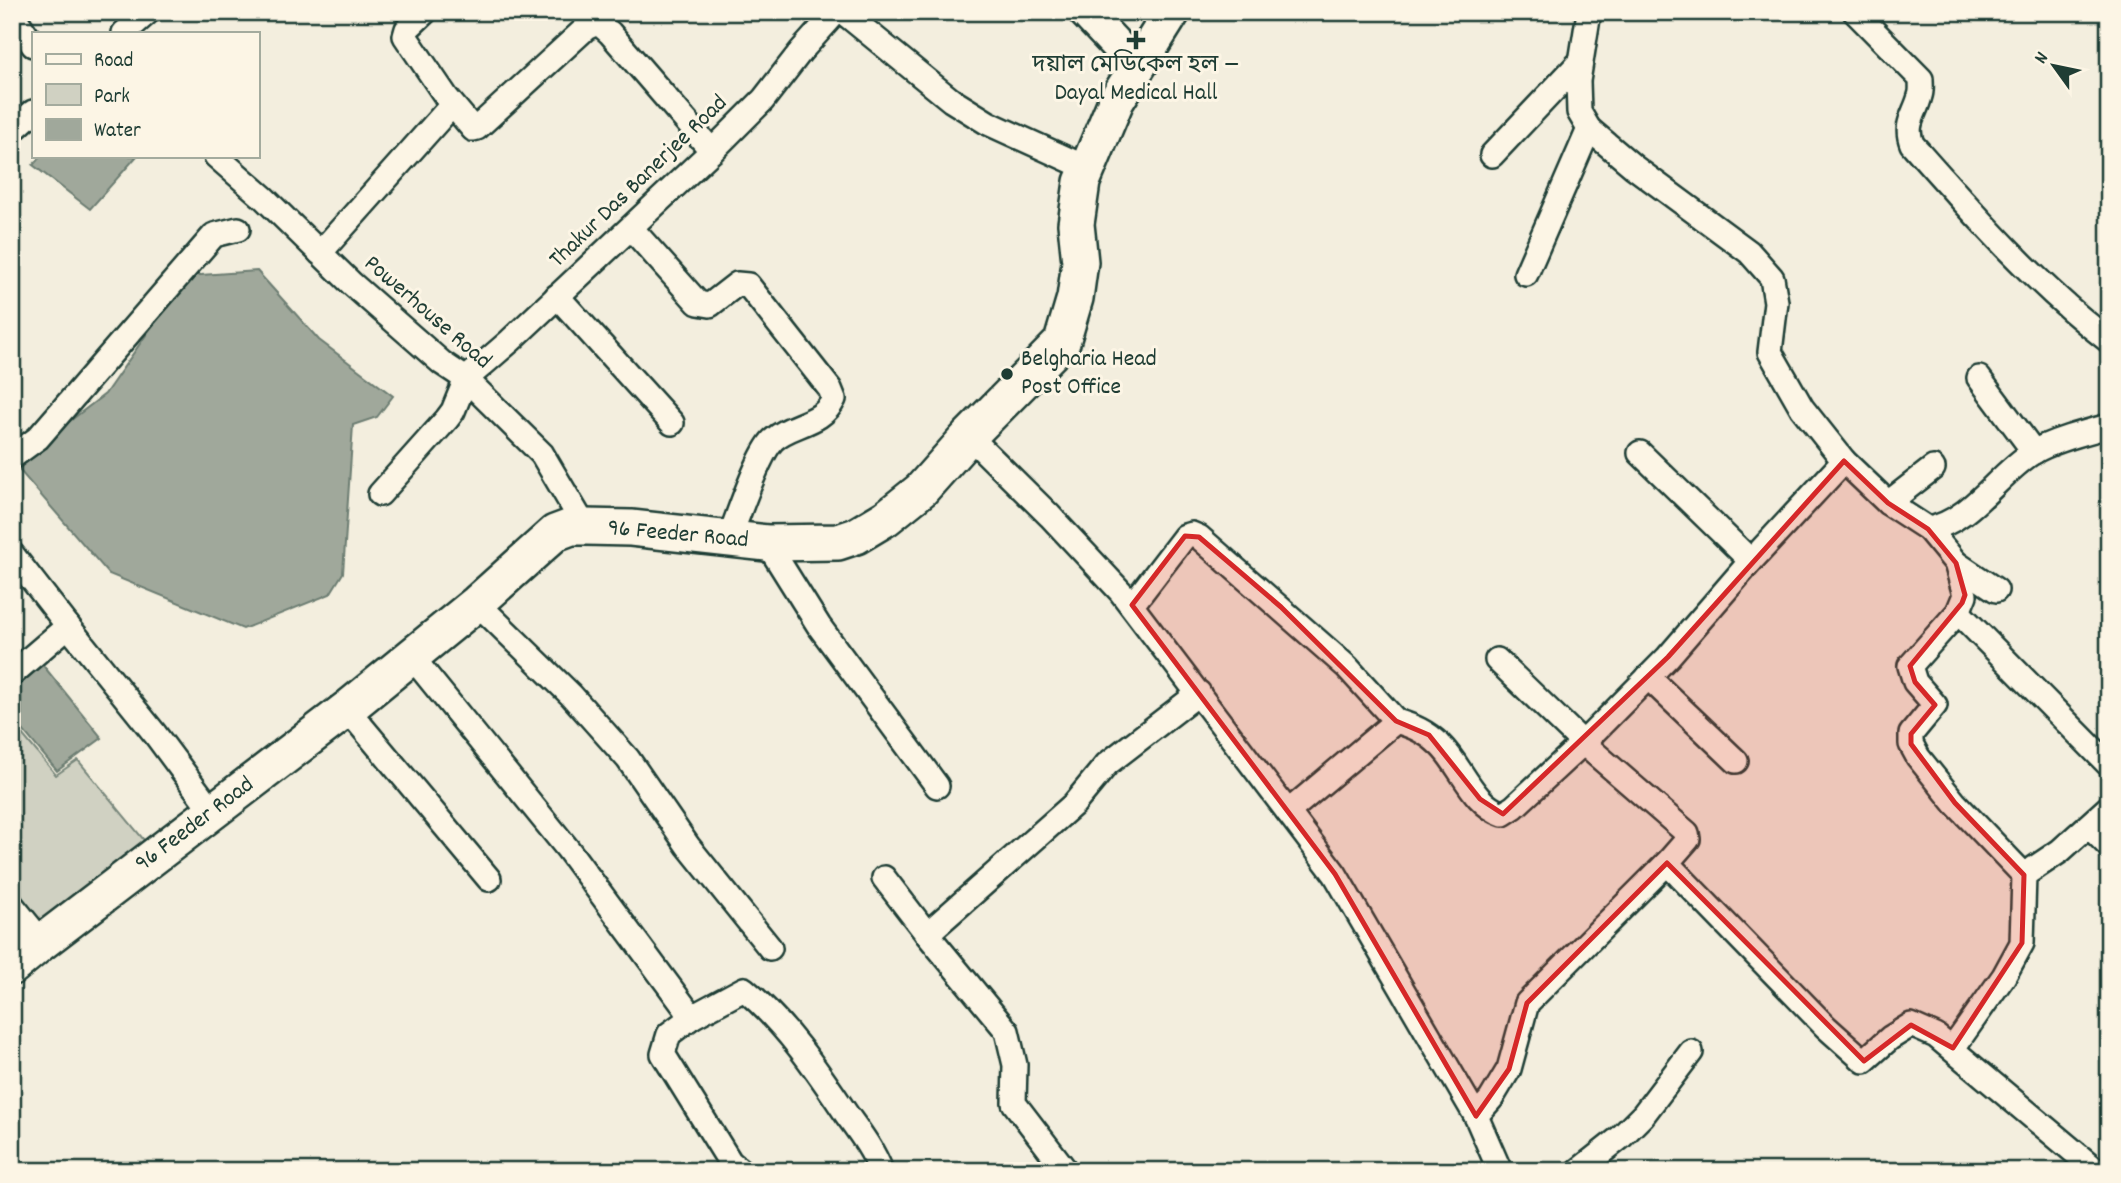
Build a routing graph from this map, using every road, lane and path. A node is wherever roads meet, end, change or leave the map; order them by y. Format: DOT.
graph roads {
  1 [pos="148,12"];
  2 [pos="425,12"];
  3 [pos="836,12"];
  4 [pos="843,12"];
  5 [pos="1085,12"];
  6 [pos="1172,12"];
  7 [pos="1589,12"];
  8 [pos="1855,12"];
  9 [pos="12,13"];
  10 [pos="125,32"];
  11 [pos="32,44"];
  12 [pos="1581,61"];
  13 [pos="1137,67"];
  14 [pos="452,105"];
  15 [pos="32,113"];
  16 [pos="1589,129"];
  17 [pos="12,131"];
  18 [pos="712,151"];
  19 [pos="1492,155"];
  20 [pos="218,158"];
  21 [pos="1087,168"];
  22 [pos="631,228"];
  23 [pos="238,229"];
  24 [pos="320,253"];
  25 [pos="1526,274"];
  26 [pos="557,296"];
  27 [pos="2106,333"];
  28 [pos="1979,378"];
  29 [pos="466,379"];
  30 [pos="672,424"];
  31 [pos="2109,426"];
  32 [pos="969,436"];
  33 [pos="2034,452"];
  34 [pos="1640,453"];
  35 [pos="12,457"];
  36 [pos="1844,461"];
  37 [pos="1933,468"];
  38 [pos="380,494"];
  39 [pos="1888,503"];
  40 [pos="585,527"];
  41 [pos="1928,529"];
  42 [pos="729,539"];
  43 [pos="767,543"];
  44 [pos="12,554"];
  45 [pos="1751,561"];
  46 [pos="1956,564"];
  47 [pos="1996,590"];
  48 [pos="477,603"];
  49 [pos="1132,606"];
  50 [pos="1958,612"];
  51 [pos="68,626"];
  52 [pos="412,657"];
  53 [pos="1497,660"];
  54 [pos="12,674"];
  55 [pos="1648,677"];
  56 [pos="1199,693"];
  57 [pos="347,709"];
  58 [pos="1396,721"];
  59 [pos="1583,743"];
  60 [pos="1736,761"];
  61 [pos="2109,765"];
  62 [pos="937,786"];
  63 [pos="2109,807"];
  64 [pos="213,812"];
  65 [pos="1288,812"];
  66 [pos="2089,826"];
  67 [pos="2109,846"];
  68 [pos="1667,863"];
  69 [pos="2024,875"];
  70 [pos="884,878"];
  71 [pos="489,879"];
  72 [pos="12,905"];
  73 [pos="927,934"];
  74 [pos="42,942"];
  75 [pos="770,948"];
  76 [pos="12,967"];
  77 [pos="692,1017"];
  78 [pos="1953,1048"];
  79 [pos="1691,1052"];
  80 [pos="1476,1116"];
  81 [pos="1058,1168"];
  82 [pos="741,1171"];
  83 [pos="881,1171"];
  84 [pos="1500,1171"];
  85 [pos="1578,1171"];
  86 [pos="2097,1171"];
  1 -- 10 [label="street"];
  2 -- 14 [label="street"];
  3 -- 18 [label="street, Thakur Das Banerjee Road"];
  4 -- 21 [label="street"];
  5 -- 13 [label="street"];
  6 -- 13 [label="main road, 96 Feeder Road"];
  7 -- 12 [label="street"];
  8 -- 27 [label="street"];
  9 -- 11 [label="street"];
  12 -- 16 [label="street"];
  12 -- 19 [label="street"];
  13 -- 21 [label="main road, 96 Feeder Road"];
  14 -- 18 [label="street"];
  14 -- 24 [label="street"];
  15 -- 17 [label="street"];
  16 -- 25 [label="street"];
  16 -- 36 [label="street"];
  18 -- 22 [label="street, Thakur Das Banerjee Road"];
  20 -- 24 [label="street, Powerhouse Road"];
  21 -- 32 [label="main road, 96 Feeder Road"];
  22 -- 26 [label="street, Thakur Das Banerjee Road"];
  22 -- 42 [label="street"];
  23 -- 35 [label="street"];
  24 -- 29 [label="street, Powerhouse Road"];
  26 -- 29 [label="street, Thakur Das Banerjee Road"];
  26 -- 30 [label="street"];
  28 -- 33 [label="street"];
  29 -- 38 [label="street"];
  29 -- 40 [label="street, Powerhouse Road"];
  31 -- 33 [label="street"];
  32 -- 43 [label="main road, 96 Feeder Road"];
  32 -- 49 [label="street"];
  33 -- 41 [label="street"];
  34 -- 45 [label="street"];
  36 -- 39 [label="street"];
  36 -- 45 [label="street"];
  37 -- 39 [label="street"];
  39 -- 41 [label="street"];
  40 -- 42 [label="main road, 96 Feeder Road"];
  40 -- 48 [label="main road, 96 Feeder Road"];
  41 -- 46 [label="street"];
  42 -- 43 [label="main road, 96 Feeder Road"];
  43 -- 62 [label="street"];
  44 -- 51 [label="street"];
  45 -- 55 [label="street"];
  46 -- 47 [label="street"];
  46 -- 50 [label="street"];
  48 -- 52 [label="main road, 96 Feeder Road"];
  48 -- 75 [label="street"];
  49 -- 56 [label="street"];
  49 -- 58 [label="street"];
  50 -- 61 [label="street"];
  50 -- 69 [label="street"];
  51 -- 54 [label="street"];
  51 -- 64 [label="street"];
  52 -- 57 [label="main road, 96 Feeder Road"];
  52 -- 77 [label="street"];
  53 -- 59 [label="street"];
  55 -- 59 [label="street"];
  55 -- 60 [label="street"];
  56 -- 65 [label="street"];
  56 -- 73 [label="street"];
  57 -- 64 [label="main road, 96 Feeder Road"];
  57 -- 71 [label="street"];
  58 -- 59 [label="street"];
  58 -- 65 [label="street"];
  59 -- 68 [label="street"];
  63 -- 66 [label="street"];
  64 -- 74 [label="main road, 96 Feeder Road"];
  65 -- 80 [label="street"];
  66 -- 67 [label="street"];
  66 -- 69 [label="street"];
  68 -- 78 [label="street"];
  68 -- 80 [label="street"];
  69 -- 78 [label="street"];
  70 -- 73 [label="street"];
  72 -- 74 [label="street"];
  73 -- 81 [label="street"];
  74 -- 76 [label="main road, 96 Feeder Road"];
  77 -- 82 [label="street"];
  77 -- 83 [label="street"];
  78 -- 86 [label="street"];
  79 -- 85 [label="street"];
  80 -- 84 [label="street"];
}
